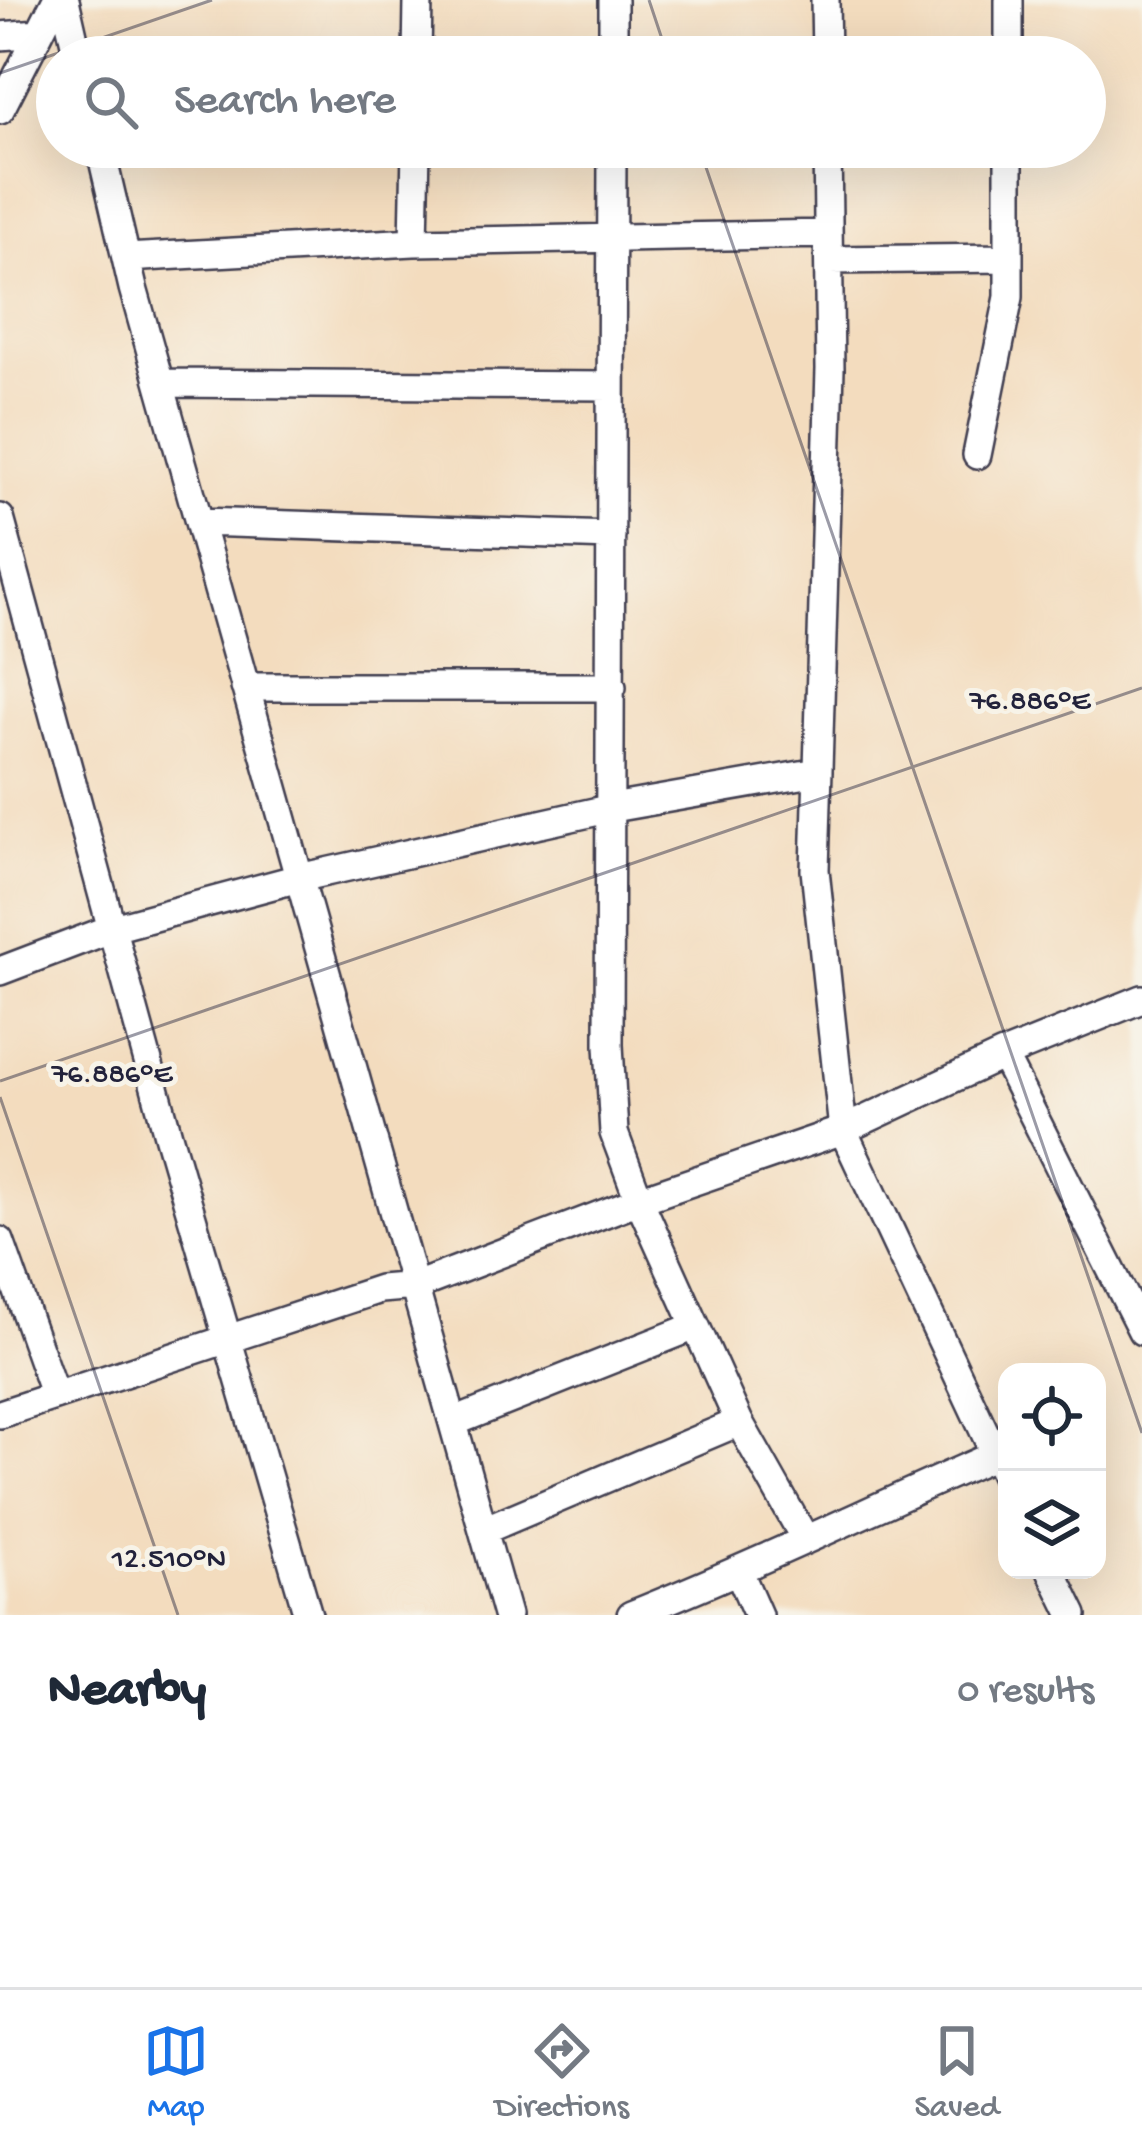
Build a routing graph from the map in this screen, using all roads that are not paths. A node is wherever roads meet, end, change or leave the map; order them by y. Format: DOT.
graph roads {
  1 [pos="60,0"];
  2 [pos="418,0"];
  3 [pos="613,0"];
  4 [pos="825,0"];
  5 [pos="1009,0"];
  6 [pos="38,33"];
  7 [pos="0,36"];
  8 [pos="37,36"];
  9 [pos="71,36"];
  10 [pos="417,36"];
  11 [pos="613,36"];
  12 [pos="826,36"];
  13 [pos="1009,36"];
  14 [pos="36,37"];
  15 [pos="0,110"];
  16 [pos="105,168"];
  17 [pos="416,168"];
  18 [pos="611,168"];
  19 [pos="827,168"];
  20 [pos="1009,168"];
  21 [pos="610,238"];
  22 [pos="414,242"];
  23 [pos="828,247"];
  24 [pos="1009,257"];
  25 [pos="126,258"];
  26 [pos="161,383"];
  27 [pos="611,386"];
  28 [pos="977,455"];
  29 [pos="0,518"];
  30 [pos="202,523"];
  31 [pos="611,536"];
  32 [pos="244,687"];
  33 [pos="612,687"];
  34 [pos="818,772"];
  35 [pos="612,808"];
  36 [pos="299,878"];
  37 [pos="112,928"];
  38 [pos="0,971"];
  39 [pos="1142,999"];
  40 [pos="1003,1055"];
  41 [pos="843,1130"];
  42 [pos="639,1200"];
  43 [pos="0,1241"];
  44 [pos="416,1286"];
  45 [pos="694,1327"];
  46 [pos="1142,1331"];
  47 [pos="227,1339"];
  48 [pos="55,1396"];
  49 [pos="0,1414"];
  50 [pos="454,1422"];
  51 [pos="739,1422"];
  52 [pos="998,1461"];
  53 [pos="998,1468"];
  54 [pos="484,1529"];
  55 [pos="804,1538"];
  56 [pos="739,1572"];
  57 [pos="1055,1579"];
  58 [pos="308,1615"];
  59 [pos="507,1615"];
  60 [pos="631,1615"];
  61 [pos="758,1615"];
  62 [pos="1073,1615"];
  1 -- 6 [label="street"];
  1 -- 9 [label="street"];
  2 -- 10 [label="street"];
  3 -- 11 [label="street"];
  4 -- 12 [label="street"];
  5 -- 13 [label="street"];
  6 -- 7 [label="street"];
  6 -- 8 [label="street"];
  14 -- 15 [label="street"];
  16 -- 25 [label="street"];
  17 -- 22 [label="street"];
  18 -- 21 [label="street"];
  19 -- 23 [label="street"];
  20 -- 24 [label="street"];
  21 -- 22 [label="street"];
  21 -- 23 [label="street"];
  21 -- 27 [label="street"];
  22 -- 25 [label="street"];
  23 -- 24 [label="street"];
  23 -- 34 [label="street"];
  24 -- 28 [label="street"];
  25 -- 26 [label="street"];
  26 -- 27 [label="street"];
  26 -- 30 [label="street"];
  27 -- 31 [label="street"];
  29 -- 37 [label="street"];
  30 -- 31 [label="street"];
  30 -- 32 [label="street"];
  31 -- 33 [label="street"];
  32 -- 33 [label="street"];
  32 -- 36 [label="street"];
  33 -- 35 [label="street"];
  34 -- 35 [label="street"];
  34 -- 41 [label="street"];
  35 -- 36 [label="street"];
  35 -- 42 [label="street"];
  36 -- 37 [label="street"];
  36 -- 44 [label="street"];
  37 -- 38 [label="street"];
  37 -- 47 [label="street"];
  39 -- 40 [label="street"];
  40 -- 41 [label="street"];
  40 -- 46 [label="street"];
  41 -- 42 [label="street"];
  41 -- 52 [label="street"];
  42 -- 44 [label="street"];
  42 -- 45 [label="street"];
  43 -- 48 [label="street"];
  44 -- 47 [label="street"];
  44 -- 50 [label="street"];
  45 -- 50 [label="street"];
  45 -- 51 [label="street"];
  47 -- 48 [label="street"];
  47 -- 58 [label="street"];
  48 -- 49 [label="street"];
  50 -- 54 [label="street"];
  51 -- 54 [label="street"];
  51 -- 55 [label="street"];
  53 -- 55 [label="street"];
  54 -- 59 [label="street"];
  55 -- 56 [label="street"];
  56 -- 60 [label="street"];
  56 -- 61 [label="street"];
  57 -- 62 [label="street"];
}
